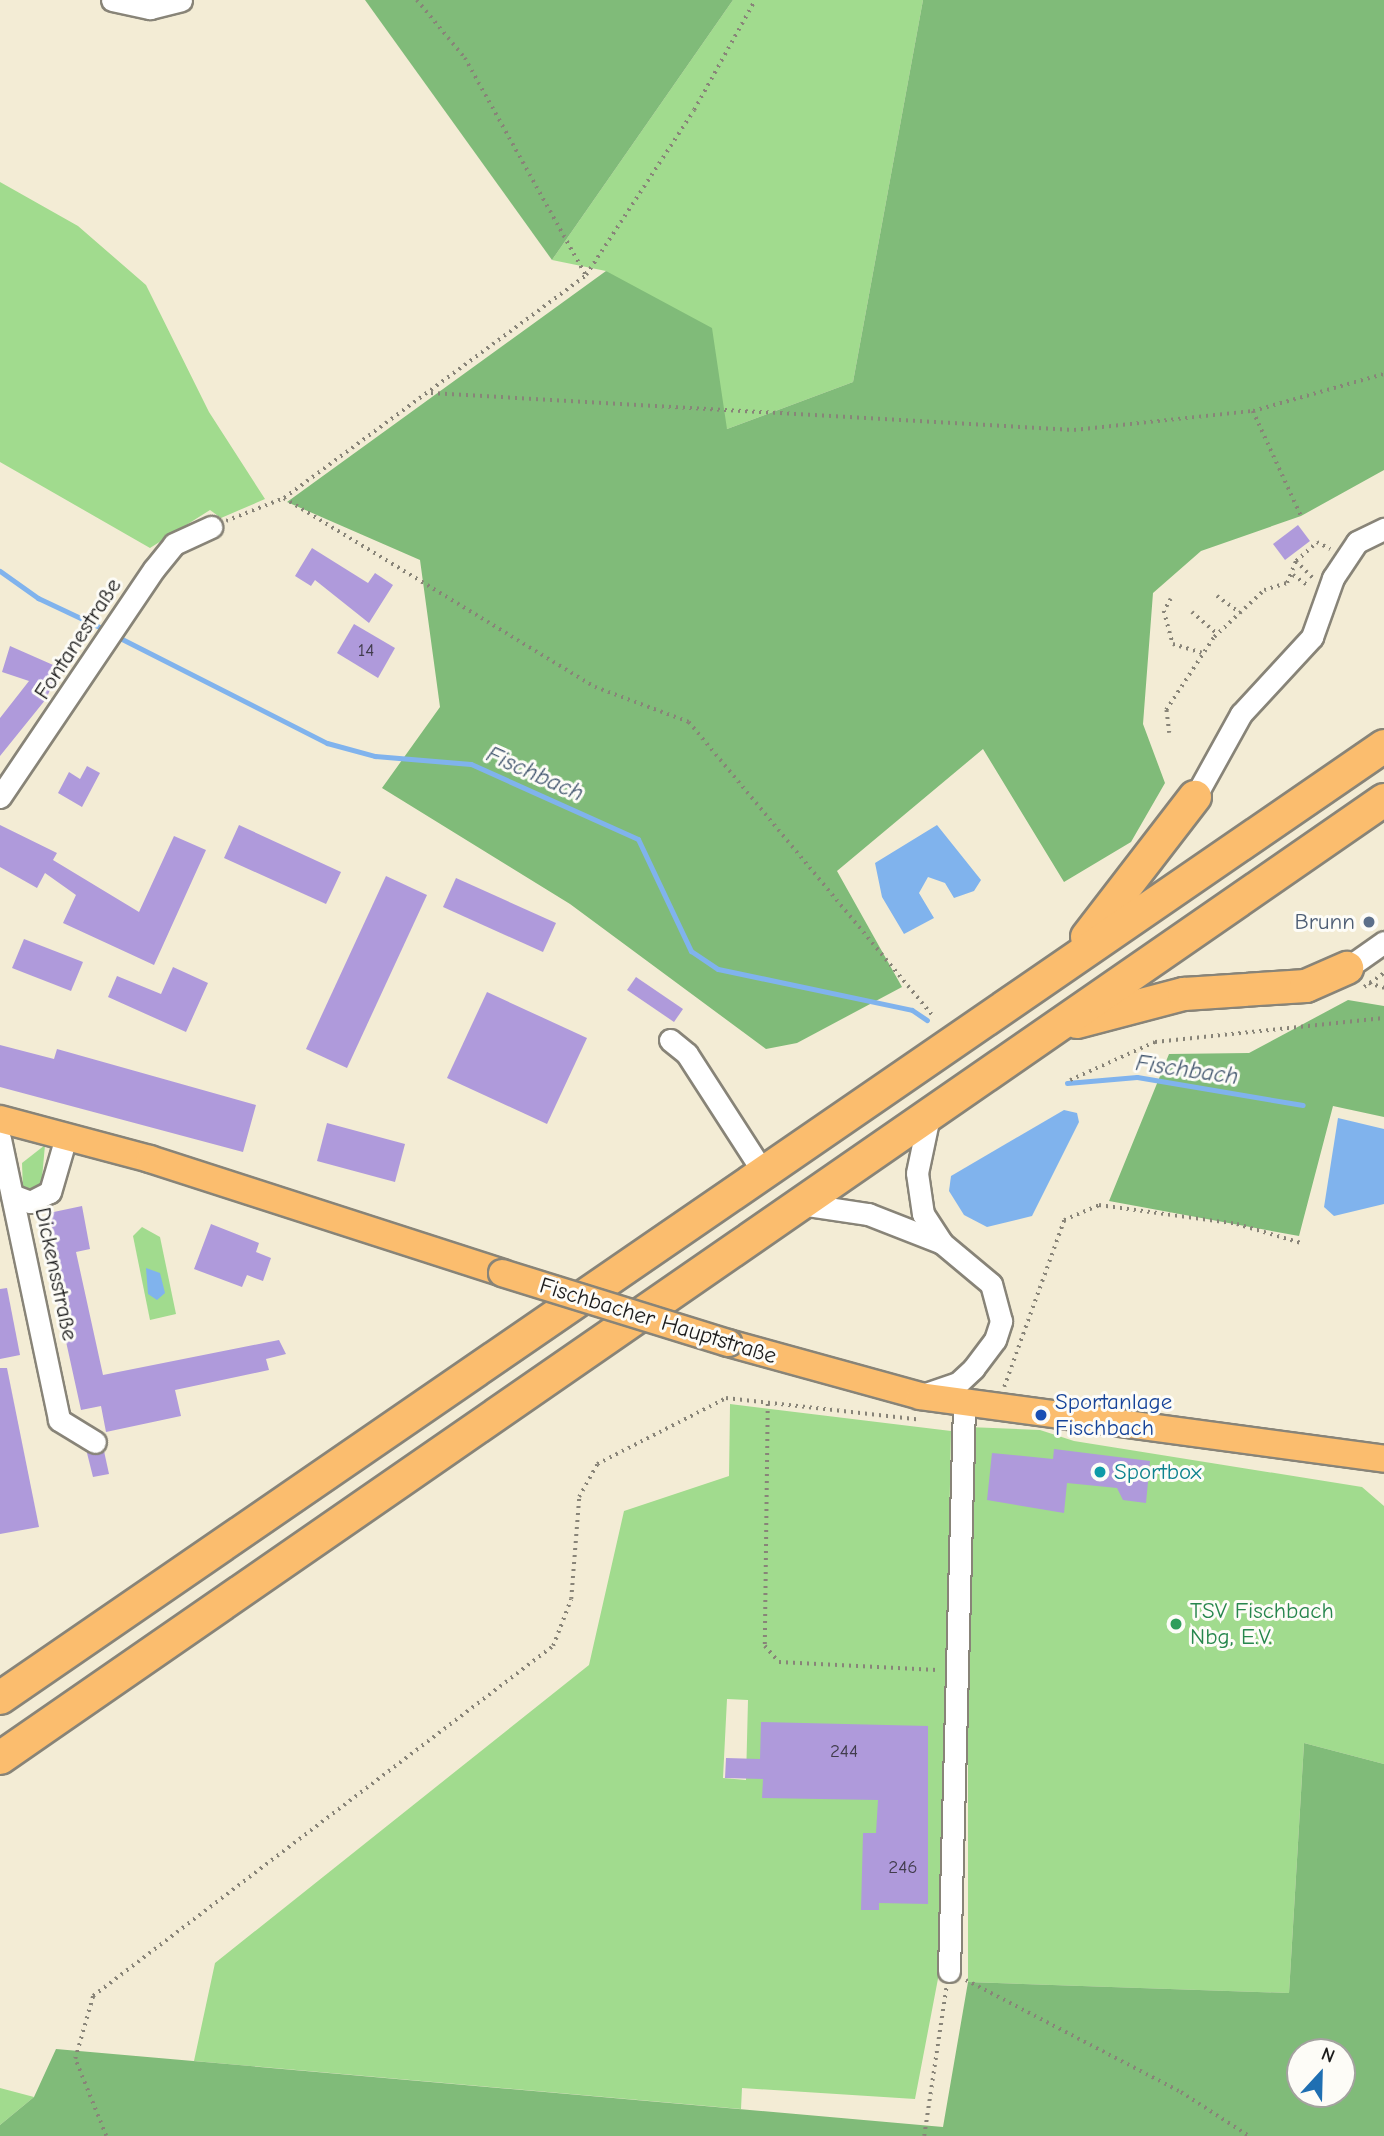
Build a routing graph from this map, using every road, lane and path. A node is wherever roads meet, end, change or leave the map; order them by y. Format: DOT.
graph roads {
  1 [pos="111,0"];
  2 [pos="181,0"];
  3 [pos="417,0"];
  4 [pos="755,0"];
  5 [pos="586,275"];
  6 [pos="1384,374"];
  7 [pos="431,393"];
  8 [pos="1253,411"];
  9 [pos="284,498"];
  10 [pos="1301,516"];
  11 [pos="211,527"];
  12 [pos="1384,529"];
  13 [pos="1339,549"];
  14 [pos="1296,561"];
  15 [pos="1293,575"];
  16 [pos="1320,585"];
  17 [pos="1312,589"];
  18 [pos="1217,596"];
  19 [pos="1171,599"];
  20 [pos="1192,612"];
  21 [pos="1240,613"];
  22 [pos="1217,634"];
  23 [pos="1202,653"];
  24 [pos="1169,733"];
  25 [pos="1384,746"];
  26 [pos="0,797"];
  27 [pos="1195,797"];
  28 [pos="1384,800"];
  29 [pos="1384,942"];
  30 [pos="1061,967"];
  31 [pos="1358,976"];
  32 [pos="1384,988"];
  33 [pos="933,1016"];
  34 [pos="1384,1018"];
  35 [pos="1040,1035"];
  36 [pos="670,1040"];
  37 [pos="1070,1080"];
  38 [pos="929,1116"];
  39 [pos="0,1119"];
  40 [pos="66,1137"];
  41 [pos="0,1139"];
  42 [pos="763,1172"];
  43 [pos="12,1195"];
  44 [pos="801,1204"];
  45 [pos="942,1243"];
  46 [pos="1301,1243"];
  47 [pos="920,1396"];
  48 [pos="768,1404"];
  49 [pos="997,1409"];
  50 [pos="962,1414"];
  51 [pos="95,1442"];
  52 [pos="1384,1459"];
  53 [pos="954,1671"];
  54 [pos="0,1698"];
  55 [pos="0,1758"];
  56 [pos="949,1971"];
  57 [pos="106,2136"];
  58 [pos="924,2136"];
  59 [pos="1249,2136"];
  1 -- 2 [label="street"];
  3 -- 5 [label="path"];
  4 -- 5 [label="path"];
  5 -- 7 [label="path"];
  6 -- 8 [label="path"];
  7 -- 8 [label="path"];
  7 -- 9 [label="path"];
  8 -- 10 [label="path"];
  9 -- 11 [label="path"];
  9 -- 33 [label="path"];
  11 -- 26 [label="street, Fontanestraße"];
  12 -- 27 [label="street"];
  13 -- 14 [label="path"];
  14 -- 15 [label="path"];
  14 -- 16 [label="path"];
  15 -- 17 [label="path"];
  15 -- 21 [label="path"];
  18 -- 21 [label="path"];
  19 -- 23 [label="path"];
  20 -- 22 [label="path"];
  21 -- 22 [label="path"];
  22 -- 23 [label="path"];
  23 -- 24 [label="path"];
  25 -- 30 [label="highway"];
  27 -- 30 [label="highway"];
  28 -- 35 [label="highway"];
  29 -- 31 [label="street"];
  30 -- 42 [label="highway"];
  31 -- 32 [label="path"];
  31 -- 35 [label="highway"];
  34 -- 37 [label="path"];
  35 -- 38 [label="highway"];
  36 -- 42 [label="street"];
  38 -- 44 [label="highway"];
  38 -- 45 [label="street"];
  39 -- 40 [label="main road, Fischbacher Hauptstraße"];
  40 -- 43 [label="street"];
  40 -- 47 [label="main road, Fischbacher Hauptstraße, bridge"];
  41 -- 43 [label="street, Dickensstraße"];
  42 -- 54 [label="highway"];
  43 -- 51 [label="street, Dickensstraße"];
  44 -- 45 [label="street"];
  44 -- 55 [label="highway"];
  45 -- 47 [label="street"];
  46 -- 49 [label="path"];
  47 -- 50 [label="main road, Fischbacher Hauptstraße"];
  48 -- 50 [label="path"];
  48 -- 53 [label="path"];
  48 -- 57 [label="path"];
  49 -- 50 [label="main road, Fischbacher Hauptstraße"];
  49 -- 52 [label="main road, Fischbacher Hauptstraße"];
  50 -- 53 [label="street"];
  53 -- 56 [label="street"];
  56 -- 58 [label="path"];
  56 -- 59 [label="path"];
}
